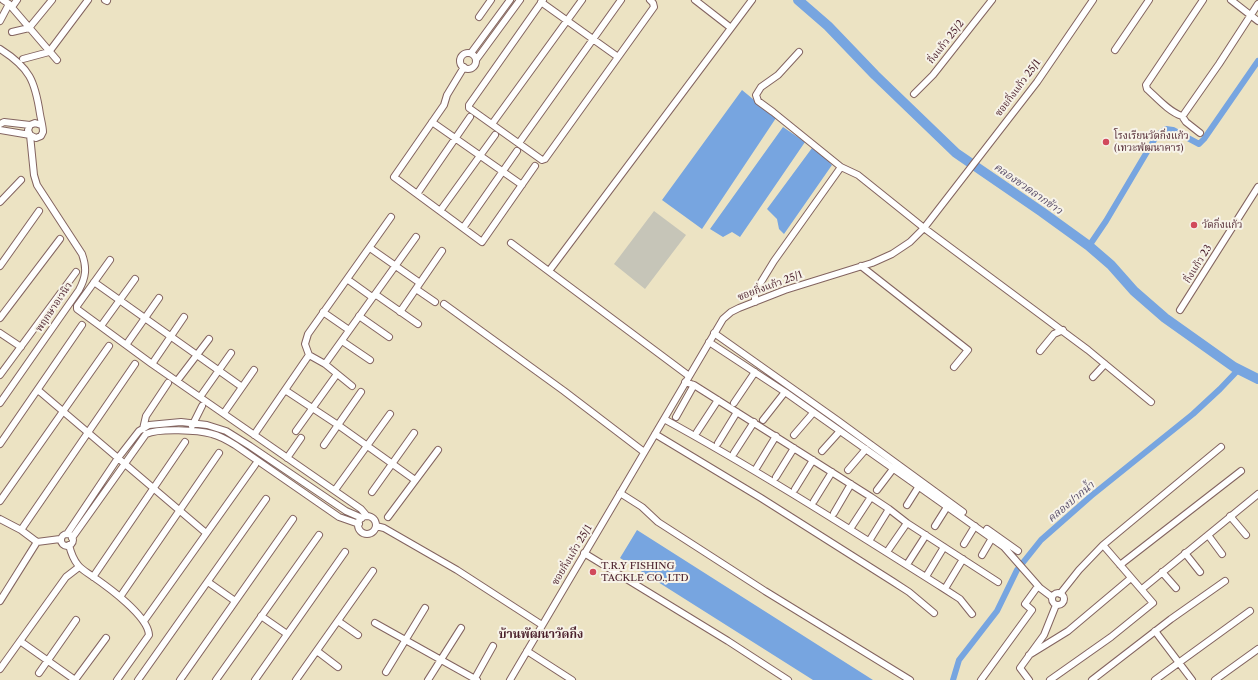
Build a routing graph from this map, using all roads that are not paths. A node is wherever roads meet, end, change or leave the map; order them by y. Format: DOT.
graph roads {
  1 [pos="17,0"];
  2 [pos="52,0"];
  3 [pos="88,0"];
  4 [pos="491,0"];
  5 [pos="510,0"];
  6 [pos="520,0"];
  7 [pos="582,0"];
  8 [pos="621,0"];
  9 [pos="650,0"];
  10 [pos="695,0"];
  11 [pos="752,0"];
  12 [pos="992,0"];
  13 [pos="1093,0"];
  14 [pos="1149,0"];
  15 [pos="1203,0"];
  16 [pos="1231,0"];
  17 [pos="542,1"];
  18 [pos="8,4"];
  19 [pos="1258,4"];
  20 [pos="1251,15"];
  21 [pos="479,17"];
  22 [pos="566,20"];
  23 [pos="0,21"];
  24 [pos="1258,21"];
  25 [pos="29,28"];
  26 [pos="731,28"];
  27 [pos="12,32"];
  28 [pos="593,39"];
  29 [pos="0,49"];
  30 [pos="1115,50"];
  31 [pos="50,52"];
  32 [pos="799,52"];
  33 [pos="471,54"];
  34 [pos="618,56"];
  35 [pos="23,60"];
  36 [pos="57,60"];
  37 [pos="476,60"];
  38 [pos="464,67"];
  39 [pos="914,94"];
  40 [pos="39,110"];
  41 [pos="1182,116"];
  42 [pos="470,117"];
  43 [pos="432,122"];
  44 [pos="0,124"];
  45 [pos="492,124"];
  46 [pos="31,125"];
  47 [pos="41,126"];
  48 [pos="0,130"];
  49 [pos="1200,133"];
  50 [pos="30,135"];
  51 [pos="494,135"];
  52 [pos="39,138"];
  53 [pos="455,139"];
  54 [pos="519,143"];
  55 [pos="517,151"];
  56 [pos="31,152"];
  57 [pos="479,156"];
  58 [pos="535,166"];
  59 [pos="840,167"];
  60 [pos="503,172"];
  61 [pos="20,180"];
  62 [pos="522,185"];
  63 [pos="1258,188"];
  64 [pos="417,194"];
  65 [pos="0,202"];
  66 [pos="39,211"];
  67 [pos="440,211"];
  68 [pos="391,217"];
  69 [pos="463,228"];
  70 [pos="924,228"];
  71 [pos="416,237"];
  72 [pos="60,240"];
  73 [pos="511,243"];
  74 [pos="370,248"];
  75 [pos="442,251"];
  76 [pos="110,260"];
  77 [pos="0,266"];
  78 [pos="395,266"];
  79 [pos="861,266"];
  80 [pos="549,270"];
  81 [pos="76,272"];
  82 [pos="135,279"];
  83 [pos="347,279"];
  84 [pos="94,282"];
  85 [pos="418,286"];
  86 [pos="373,296"];
  87 [pos="160,298"];
  88 [pos="119,300"];
  89 [pos="435,302"];
  90 [pos="755,302"];
  91 [pos="444,304"];
  92 [pos="1180,310"];
  93 [pos="323,312"];
  94 [pos="400,312"];
  95 [pos="359,316"];
  96 [pos="184,317"];
  97 [pos="0,318"];
  98 [pos="145,318"];
  99 [pos="418,324"];
  100 [pos="82,325"];
  101 [pos="100,326"];
  102 [pos="349,330"];
  103 [pos="1063,330"];
  104 [pos="0,333"];
  105 [pos="714,333"];
  106 [pos="171,336"];
  107 [pos="389,337"];
  108 [pos="209,339"];
  109 [pos="342,341"];
  110 [pos="709,342"];
  111 [pos="126,345"];
  112 [pos="109,346"];
  113 [pos="21,348"];
  114 [pos="1040,351"];
  115 [pos="231,353"];
  116 [pos="197,354"];
  117 [pos="308,356"];
  118 [pos="370,360"];
  119 [pos="135,364"];
  120 [pos="152,364"];
  121 [pos="325,364"];
  122 [pos="1105,364"];
  123 [pos="954,367"];
  124 [pos="219,370"];
  125 [pos="254,370"];
  126 [pos="755,372"];
  127 [pos="337,374"];
  128 [pos="0,375"];
  129 [pos="689,376"];
  130 [pos="1093,377"];
  131 [pos="177,381"];
  132 [pos="685,382"];
  133 [pos="168,383"];
  134 [pos="694,385"];
  135 [pos="352,386"];
  136 [pos="242,387"];
  137 [pos="38,390"];
  138 [pos="285,390"];
  139 [pos="361,392"];
  140 [pos="785,392"];
  141 [pos="200,397"];
  142 [pos="718,400"];
  143 [pos="1151,402"];
  144 [pos="0,403"];
  145 [pos="734,403"];
  146 [pos="202,406"];
  147 [pos="313,408"];
  148 [pos="63,412"];
  149 [pos="738,412"];
  150 [pos="813,412"];
  151 [pos="224,413"];
  152 [pos="390,414"];
  153 [pos="676,417"];
  154 [pos="664,419"];
  155 [pos="763,420"];
  156 [pos="193,422"];
  157 [pos="754,422"];
  158 [pos="338,425"];
  159 [pos="840,430"];
  160 [pos="144,431"];
  161 [pos="191,431"];
  162 [pos="296,431"];
  163 [pos="88,432"];
  164 [pos="697,432"];
  165 [pos="414,434"];
  166 [pos="655,434"];
  167 [pos="254,435"];
  168 [pos="794,435"];
  169 [pos="776,436"];
  170 [pos="301,438"];
  171 [pos="185,442"];
  172 [pos="0,444"];
  173 [pos="718,444"];
  174 [pos="324,445"];
  175 [pos="367,446"];
  176 [pos="1221,447"];
  177 [pos="794,448"];
  178 [pos="866,449"];
  179 [pos="438,450"];
  180 [pos="822,451"];
  181 [pos="644,452"];
  182 [pos="219,453"];
  183 [pos="734,453"];
  184 [pos="118,458"];
  185 [pos="269,458"];
  186 [pos="287,458"];
  187 [pos="813,460"];
  188 [pos="125,464"];
  189 [pos="392,464"];
  190 [pos="255,465"];
  191 [pos="264,465"];
  192 [pos="757,467"];
  193 [pos="893,469"];
  194 [pos="848,470"];
  195 [pos="1241,471"];
  196 [pos="832,472"];
  197 [pos="776,477"];
  198 [pos="415,480"];
  199 [pos="851,484"];
  200 [pos="919,486"];
  201 [pos="153,488"];
  202 [pos="795,489"];
  203 [pos="335,490"];
  204 [pos="876,490"];
  205 [pos="372,492"];
  206 [pos="620,493"];
  207 [pos="1258,494"];
  208 [pos="871,497"];
  209 [pos="266,500"];
  210 [pos="0,501"];
  211 [pos="332,501"];
  212 [pos="814,501"];
  213 [pos="907,505"];
  214 [pos="948,507"];
  215 [pos="327,509"];
  216 [pos="889,509"];
  217 [pos="179,510"];
  218 [pos="834,512"];
  219 [pos="1230,516"];
  220 [pos="364,517"];
  221 [pos="388,517"];
  222 [pos="293,518"];
  223 [pos="0,519"];
  224 [pos="907,523"];
  225 [pos="359,524"];
  226 [pos="376,526"];
  227 [pos="852,526"];
  228 [pos="935,526"];
  229 [pos="975,526"];
  230 [pos="21,530"];
  231 [pos="206,533"];
  232 [pos="319,535"];
  233 [pos="926,535"];
  234 [pos="1208,535"];
  235 [pos="1246,535"];
  236 [pos="70,536"];
  237 [pos="871,538"];
  238 [pos="992,538"];
  239 [pos="60,539"];
  240 [pos="36,542"];
  241 [pos="964,544"];
  242 [pos="69,545"];
  243 [pos="1103,545"];
  244 [pos="944,547"];
  245 [pos="889,549"];
  246 [pos="1018,551"];
  247 [pos="345,552"];
  248 [pos="584,553"];
  249 [pos="1185,553"];
  250 [pos="1222,554"];
  251 [pos="982,555"];
  252 [pos="963,559"];
  253 [pos="908,563"];
  254 [pos="1120,565"];
  255 [pos="79,567"];
  256 [pos="373,571"];
  257 [pos="1162,572"];
  258 [pos="1200,572"];
  259 [pos="927,575"];
  260 [pos="93,577"];
  261 [pos="1131,578"];
  262 [pos="1225,581"];
  263 [pos="208,582"];
  264 [pos="998,582"];
  265 [pos="946,587"];
  266 [pos="1039,587"];
  267 [pos="1176,588"];
  268 [pos="1142,589"];
  269 [pos="1060,594"];
  270 [pos="120,597"];
  271 [pos="1052,598"];
  272 [pos="0,601"];
  273 [pos="235,601"];
  274 [pos="1056,605"];
  275 [pos="425,608"];
  276 [pos="1250,611"];
  277 [pos="934,613"];
  278 [pos="972,614"];
  279 [pos="261,616"];
  280 [pos="76,620"];
  281 [pos="144,621"];
  282 [pos="338,621"];
  283 [pos="375,623"];
  284 [pos="542,625"];
  285 [pos="461,628"];
  286 [pos="1155,631"];
  287 [pos="287,634"];
  288 [pos="358,635"];
  289 [pos="106,638"];
  290 [pos="405,640"];
  291 [pos="20,641"];
  292 [pos="493,646"];
  293 [pos="1258,649"];
  294 [pos="317,651"];
  295 [pos="527,651"];
  296 [pos="1029,656"];
  297 [pos="48,660"];
  298 [pos="441,660"];
  299 [pos="1179,662"];
  300 [pos="338,666"];
  301 [pos="0,669"];
  302 [pos="386,672"];
  303 [pos="39,673"];
  304 [pos="475,679"];
  305 [pos="75,680"];
  306 [pos="117,680"];
  307 [pos="138,680"];
  308 [pos="180,680"];
  309 [pos="216,680"];
  310 [pos="255,680"];
  311 [pos="296,680"];
  312 [pos="428,680"];
  313 [pos="510,680"];
  314 [pos="572,680"];
  315 [pos="788,680"];
  316 [pos="910,680"];
  317 [pos="981,680"];
  318 [pos="1029,680"];
  319 [pos="1050,680"];
  320 [pos="1092,680"];
  321 [pos="1155,680"];
  322 [pos="1192,680"];
  323 [pos="1215,680"];
  1 -- 18 [label="street"];
  2 -- 25 [label="street"];
  3 -- 31 [label="street"];
  4 -- 21 [label="street"];
  5 -- 33 [label="street"];
  6 -- 37 [label="street"];
  7 -- 22 [label="street"];
  8 -- 28 [label="street"];
  9 -- 34 [label="street"];
  10 -- 26 [label="street"];
  11 -- 26 [label="street"];
  12 -- 39 [label="street, กิ่งแก้ว 25/2"];
  13 -- 70 [label="street, ซอยกิ่งแก้ว 25/1"];
  14 -- 30 [label="street"];
  15 -- 41 [label="street"];
  16 -- 20 [label="street"];
  17 -- 22 [label="street"];
  17 -- 45 [label="street"];
  18 -- 23 [label="street"];
  18 -- 25 [label="street"];
  19 -- 20 [label="street"];
  20 -- 24 [label="street"];
  20 -- 41 [label="street"];
  22 -- 28 [label="street"];
  22 -- 45 [label="street"];
  25 -- 27 [label="street"];
  25 -- 31 [label="street"];
  26 -- 80 [label="street"];
  28 -- 34 [label="street"];
  28 -- 54 [label="street"];
  29 -- 40 [label="street"];
  31 -- 35 [label="street"];
  31 -- 36 [label="street"];
  32 -- 59 [label="street"];
  33 -- 37 [label="street"];
  33 -- 38 [label="street"];
  34 -- 54 [label="street"];
  37 -- 38 [label="street"];
  38 -- 43 [label="street"];
  40 -- 46 [label="street"];
  40 -- 47 [label="street"];
  41 -- 49 [label="street"];
  42 -- 53 [label="street"];
  43 -- 53 [label="street"];
  43 -- 64 [label="street"];
  44 -- 46 [label="street"];
  45 -- 54 [label="street"];
  46 -- 47 [label="street"];
  46 -- 50 [label="street"];
  47 -- 52 [label="street"];
  48 -- 50 [label="street"];
  50 -- 52 [label="street"];
  50 -- 56 [label="street, พฤกษาอเวนิว"];
  51 -- 57 [label="street"];
  52 -- 56 [label="street"];
  53 -- 57 [label="street"];
  53 -- 64 [label="street"];
  55 -- 60 [label="street"];
  56 -- 144 [label="street, พฤกษาอเวนิว"];
  57 -- 60 [label="street"];
  57 -- 67 [label="street"];
  58 -- 62 [label="street"];
  59 -- 70 [label="street"];
  59 -- 90 [label="street"];
  60 -- 62 [label="street"];
  60 -- 69 [label="street"];
  61 -- 65 [label="street"];
  62 -- 69 [label="street"];
  63 -- 92 [label="street, กิ่งแก้ว 23"];
  64 -- 67 [label="street"];
  66 -- 77 [label="street"];
  67 -- 69 [label="street"];
  68 -- 74 [label="street"];
  70 -- 79 [label="street, ซอยกิ่งแก้ว 25/1"];
  70 -- 103 [label="street"];
  71 -- 78 [label="street"];
  72 -- 97 [label="street"];
  73 -- 80 [label="street"];
  74 -- 78 [label="street"];
  74 -- 83 [label="street"];
  75 -- 85 [label="street"];
  76 -- 84 [label="street"];
  78 -- 85 [label="street"];
  78 -- 86 [label="street"];
  79 -- 90 [label="street, ซอยกิ่งแก้ว 25/1"];
  79 -- 123 [label="street"];
  80 -- 129 [label="street"];
  81 -- 113 [label="street"];
  82 -- 88 [label="street"];
  83 -- 86 [label="street"];
  83 -- 93 [label="street"];
  84 -- 88 [label="street"];
  84 -- 101 [label="street"];
  85 -- 89 [label="street"];
  85 -- 94 [label="street"];
  86 -- 94 [label="street"];
  86 -- 95 [label="street"];
  87 -- 98 [label="street"];
  88 -- 98 [label="street"];
  88 -- 101 [label="street"];
  90 -- 105 [label="street, ซอยกิ่งแก้ว 25/1"];
  91 -- 181 [label="street"];
  93 -- 102 [label="street"];
  93 -- 117 [label="street"];
  94 -- 99 [label="street"];
  95 -- 102 [label="street"];
  95 -- 107 [label="street"];
  96 -- 106 [label="street"];
  98 -- 106 [label="street"];
  98 -- 111 [label="street"];
  100 -- 137 [label="street"];
  101 -- 111 [label="street"];
  102 -- 109 [label="street"];
  103 -- 114 [label="street"];
  103 -- 122 [label="street"];
  104 -- 113 [label="street"];
  105 -- 110 [label="street, ซอยกิ่งแก้ว 25/1"];
  105 -- 246 [label="street"];
  106 -- 116 [label="street"];
  106 -- 120 [label="street"];
  108 -- 116 [label="street"];
  109 -- 118 [label="street"];
  109 -- 121 [label="street"];
  110 -- 126 [label="street"];
  110 -- 129 [label="street, ซอยกิ่งแก้ว 25/1"];
  111 -- 120 [label="street"];
  112 -- 148 [label="street"];
  113 -- 128 [label="street"];
  115 -- 124 [label="street"];
  116 -- 124 [label="street"];
  116 -- 131 [label="street"];
  117 -- 121 [label="street"];
  117 -- 138 [label="street"];
  119 -- 163 [label="street"];
  120 -- 131 [label="street"];
  121 -- 127 [label="street"];
  122 -- 130 [label="street"];
  122 -- 143 [label="street"];
  124 -- 136 [label="street"];
  124 -- 141 [label="street"];
  125 -- 136 [label="street"];
  126 -- 140 [label="street"];
  126 -- 145 [label="street"];
  127 -- 135 [label="street"];
  127 -- 147 [label="street"];
  129 -- 132 [label="street, ซอยกิ่งแก้ว 25/1"];
  131 -- 141 [label="street"];
  132 -- 134 [label="street"];
  132 -- 154 [label="street, ซอยกิ่งแก้ว 25/1"];
  133 -- 160 [label="street"];
  134 -- 142 [label="street"];
  134 -- 153 [label="street"];
  136 -- 151 [label="street"];
  137 -- 148 [label="street"];
  137 -- 172 [label="street"];
  138 -- 147 [label="street"];
  138 -- 167 [label="street"];
  139 -- 158 [label="street"];
  140 -- 150 [label="street"];
  140 -- 155 [label="street"];
  141 -- 151 [label="street"];
  142 -- 149 [label="street"];
  142 -- 164 [label="street"];
  146 -- 156 [label="street"];
  147 -- 158 [label="street"];
  147 -- 162 [label="street"];
  148 -- 163 [label="street"];
  148 -- 210 [label="street"];
  149 -- 157 [label="street"];
  149 -- 173 [label="street"];
  150 -- 159 [label="street"];
  150 -- 168 [label="street"];
  151 -- 167 [label="street"];
  152 -- 175 [label="street"];
  154 -- 166 [label="street, ซอยกิ่งแก้ว 25/1"];
  154 -- 278 [label="street"];
  156 -- 160 [label="street"];
  156 -- 161 [label="street"];
  156 -- 185 [label="street"];
  157 -- 169 [label="street"];
  157 -- 183 [label="street"];
  158 -- 174 [label="street"];
  158 -- 175 [label="street"];
  159 -- 178 [label="street"];
  159 -- 180 [label="street"];
  160 -- 161 [label="street"];
  160 -- 184 [label="street"];
  160 -- 188 [label="street"];
  161 -- 191 [label="street"];
  163 -- 184 [label="street"];
  163 -- 230 [label="street"];
  165 -- 189 [label="street"];
  166 -- 181 [label="street, ซอยกิ่งแก้ว 25/1"];
  166 -- 277 [label="street"];
  167 -- 186 [label="street"];
  169 -- 177 [label="street"];
  169 -- 192 [label="street"];
  170 -- 186 [label="street"];
  171 -- 201 [label="street"];
  175 -- 189 [label="street"];
  175 -- 203 [label="street"];
  176 -- 243 [label="street"];
  177 -- 187 [label="street"];
  177 -- 197 [label="street"];
  178 -- 193 [label="street"];
  178 -- 194 [label="street"];
  179 -- 198 [label="street"];
  181 -- 206 [label="street, ซอยกิ่งแก้ว 25/1"];
  182 -- 217 [label="street"];
  184 -- 188 [label="street"];
  184 -- 236 [label="street"];
  185 -- 191 [label="street"];
  185 -- 211 [label="street"];
  186 -- 203 [label="street"];
  187 -- 196 [label="street"];
  187 -- 202 [label="street"];
  188 -- 201 [label="street"];
  188 -- 236 [label="street"];
  189 -- 198 [label="street"];
  189 -- 205 [label="street"];
  190 -- 231 [label="street"];
  191 -- 215 [label="street"];
  193 -- 200 [label="street"];
  193 -- 204 [label="street"];
  195 -- 254 [label="street"];
  196 -- 199 [label="street"];
  196 -- 212 [label="street"];
  198 -- 221 [label="street"];
  199 -- 208 [label="street"];
  199 -- 218 [label="street"];
  200 -- 213 [label="street"];
  200 -- 214 [label="street"];
  201 -- 217 [label="street"];
  201 -- 260 [label="street"];
  203 -- 220 [label="street"];
  206 -- 248 [label="street, ซอยกิ่งแก้ว 25/1"];
  206 -- 316 [label="street"];
  207 -- 219 [label="street"];
  208 -- 216 [label="street"];
  208 -- 227 [label="street"];
  209 -- 263 [label="street"];
  211 -- 215 [label="street"];
  211 -- 220 [label="street"];
  214 -- 228 [label="street"];
  214 -- 229 [label="street"];
  215 -- 225 [label="street"];
  216 -- 224 [label="street"];
  216 -- 237 [label="street"];
  217 -- 231 [label="street"];
  217 -- 270 [label="street"];
  219 -- 234 [label="street"];
  219 -- 235 [label="street"];
  220 -- 225 [label="street"];
  220 -- 226 [label="street"];
  222 -- 273 [label="street"];
  223 -- 230 [label="street"];
  224 -- 233 [label="street"];
  224 -- 245 [label="street"];
  225 -- 226 [label="street"];
  226 -- 284 [label="street"];
  229 -- 238 [label="street"];
  229 -- 241 [label="street"];
  230 -- 240 [label="street"];
  231 -- 281 [label="street"];
  232 -- 279 [label="street"];
  233 -- 244 [label="street"];
  233 -- 253 [label="street"];
  234 -- 249 [label="street"];
  234 -- 250 [label="street"];
  236 -- 239 [label="street"];
  236 -- 242 [label="street"];
  238 -- 251 [label="street"];
  238 -- 266 [label="street"];
  239 -- 240 [label="street"];
  239 -- 242 [label="street"];
  240 -- 272 [label="street"];
  242 -- 255 [label="street"];
  243 -- 254 [label="street"];
  243 -- 269 [label="street"];
  244 -- 252 [label="street"];
  244 -- 259 [label="street"];
  247 -- 287 [label="street"];
  248 -- 284 [label="street, ซอยกิ่งแก้ว 25/1"];
  248 -- 315 [label="street"];
  249 -- 257 [label="street"];
  249 -- 258 [label="street"];
  252 -- 264 [label="street"];
  252 -- 265 [label="street"];
  254 -- 261 [label="street"];
  255 -- 260 [label="street"];
  255 -- 291 [label="street"];
  256 -- 282 [label="street"];
  257 -- 267 [label="street"];
  257 -- 268 [label="street"];
  260 -- 270 [label="street"];
  261 -- 268 [label="street"];
  261 -- 296 [label="street"];
  262 -- 286 [label="street"];
  263 -- 273 [label="street"];
  263 -- 307 [label="street"];
  266 -- 271 [label="street"];
  266 -- 317 [label="street"];
  268 -- 319 [label="street"];
  269 -- 271 [label="street"];
  269 -- 274 [label="street"];
  270 -- 281 [label="street"];
  271 -- 274 [label="street"];
  273 -- 308 [label="street"];
  274 -- 296 [label="street"];
  275 -- 290 [label="street"];
  276 -- 299 [label="street"];
  279 -- 287 [label="street"];
  279 -- 309 [label="street"];
  280 -- 297 [label="street"];
  281 -- 306 [label="street"];
  282 -- 288 [label="street"];
  282 -- 294 [label="street"];
  283 -- 290 [label="street"];
  284 -- 295 [label="street, ซอยกิ่งแก้ว 25/1"];
  285 -- 298 [label="street"];
  286 -- 299 [label="street"];
  286 -- 320 [label="street"];
  287 -- 310 [label="street"];
  289 -- 305 [label="street"];
  290 -- 298 [label="street"];
  290 -- 302 [label="street"];
  291 -- 297 [label="street"];
  291 -- 301 [label="street"];
  292 -- 304 [label="street"];
  293 -- 323 [label="street"];
  294 -- 300 [label="street"];
  294 -- 311 [label="street"];
  295 -- 313 [label="street, ซอยกิ่งแก้ว 25/1"];
  295 -- 314 [label="street"];
  296 -- 318 [label="street"];
  297 -- 303 [label="street"];
  297 -- 305 [label="street"];
  298 -- 304 [label="street"];
  298 -- 312 [label="street"];
  299 -- 321 [label="street"];
  299 -- 322 [label="street"];
}
